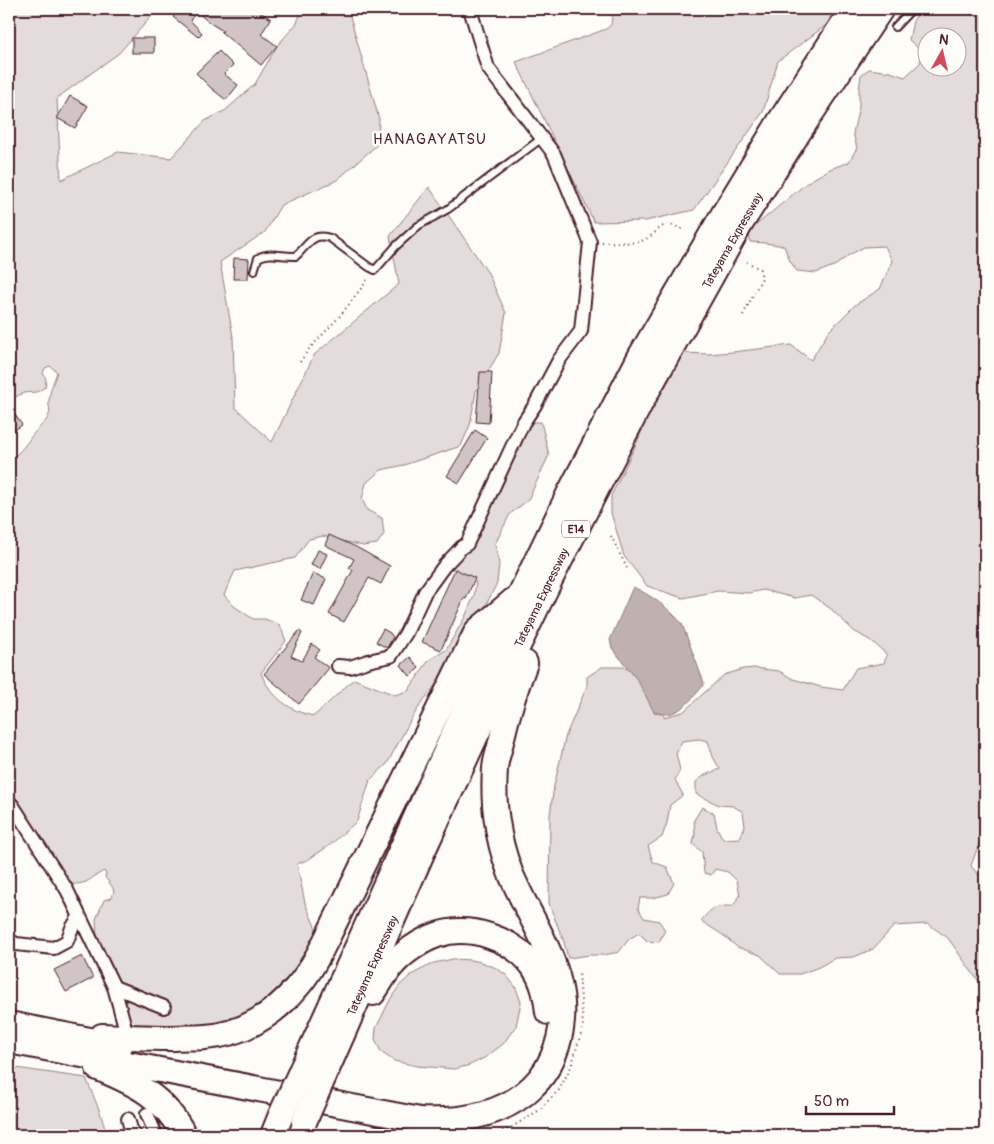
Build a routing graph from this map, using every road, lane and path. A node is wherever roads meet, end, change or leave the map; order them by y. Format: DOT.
graph roads {
  1 [pos="470,9"];
  2 [pos="854,9"];
  3 [pos="912,9"];
  4 [pos="888,18"];
  5 [pos="542,138"];
  6 [pos="682,229"];
  7 [pos="590,242"];
  8 [pos="747,262"];
  9 [pos="375,270"];
  10 [pos="254,271"];
  11 [pos="742,316"];
  12 [pos="300,362"];
  13 [pos="600,481"];
  14 [pos="611,536"];
  15 [pos="627,568"];
  16 [pos="520,595"];
  17 [pos="338,666"];
  18 [pos="9,802"];
  19 [pos="80,917"];
  20 [pos="9,940"];
  21 [pos="114,987"];
  22 [pos="164,1007"];
  23 [pos="348,1022"];
  24 [pos="9,1024"];
  25 [pos="125,1027"];
  26 [pos="9,1041"];
  27 [pos="65,1043"];
  28 [pos="147,1114"];
  29 [pos="128,1119"];
  30 [pos="277,1125"];
  31 [pos="301,1128"];
  32 [pos="135,1135"];
  33 [pos="156,1135"];
  34 [pos="184,1135"];
  35 [pos="323,1135"];
  36 [pos="366,1135"];
  1 -- 5 [label="street"];
  2 -- 16 [label="highway, Tateyama Expressway / E14"];
  3 -- 4 [label="lane"];
  4 -- 13 [label="highway, Tateyama Expressway / E14"];
  5 -- 7 [label="street"];
  5 -- 9 [label="lane"];
  6 -- 7 [label="path"];
  7 -- 17 [label="street"];
  8 -- 11 [label="path"];
  9 -- 10 [label="lane"];
  9 -- 12 [label="path"];
  13 -- 23 [label="highway, Tateyama Expressway / E14"];
  13 -- 27 [label="highway"];
  14 -- 15 [label="path"];
  16 -- 27 [label="highway"];
  16 -- 30 [label="highway, Tateyama Expressway / E14, bridge"];
  18 -- 19 [label="street"];
  19 -- 20 [label="street"];
  19 -- 21 [label="street"];
  21 -- 22 [label="street"];
  21 -- 25 [label="street"];
  23 -- 27 [label="highway"];
  23 -- 31 [label="highway, Tateyama Expressway / E14, bridge"];
  24 -- 27 [label="highway"];
  26 -- 27 [label="highway"];
  27 -- 34 [label="highway"];
  28 -- 33 [label="street"];
  29 -- 32 [label="street"];
  35 -- 36 [label="path"];
}
